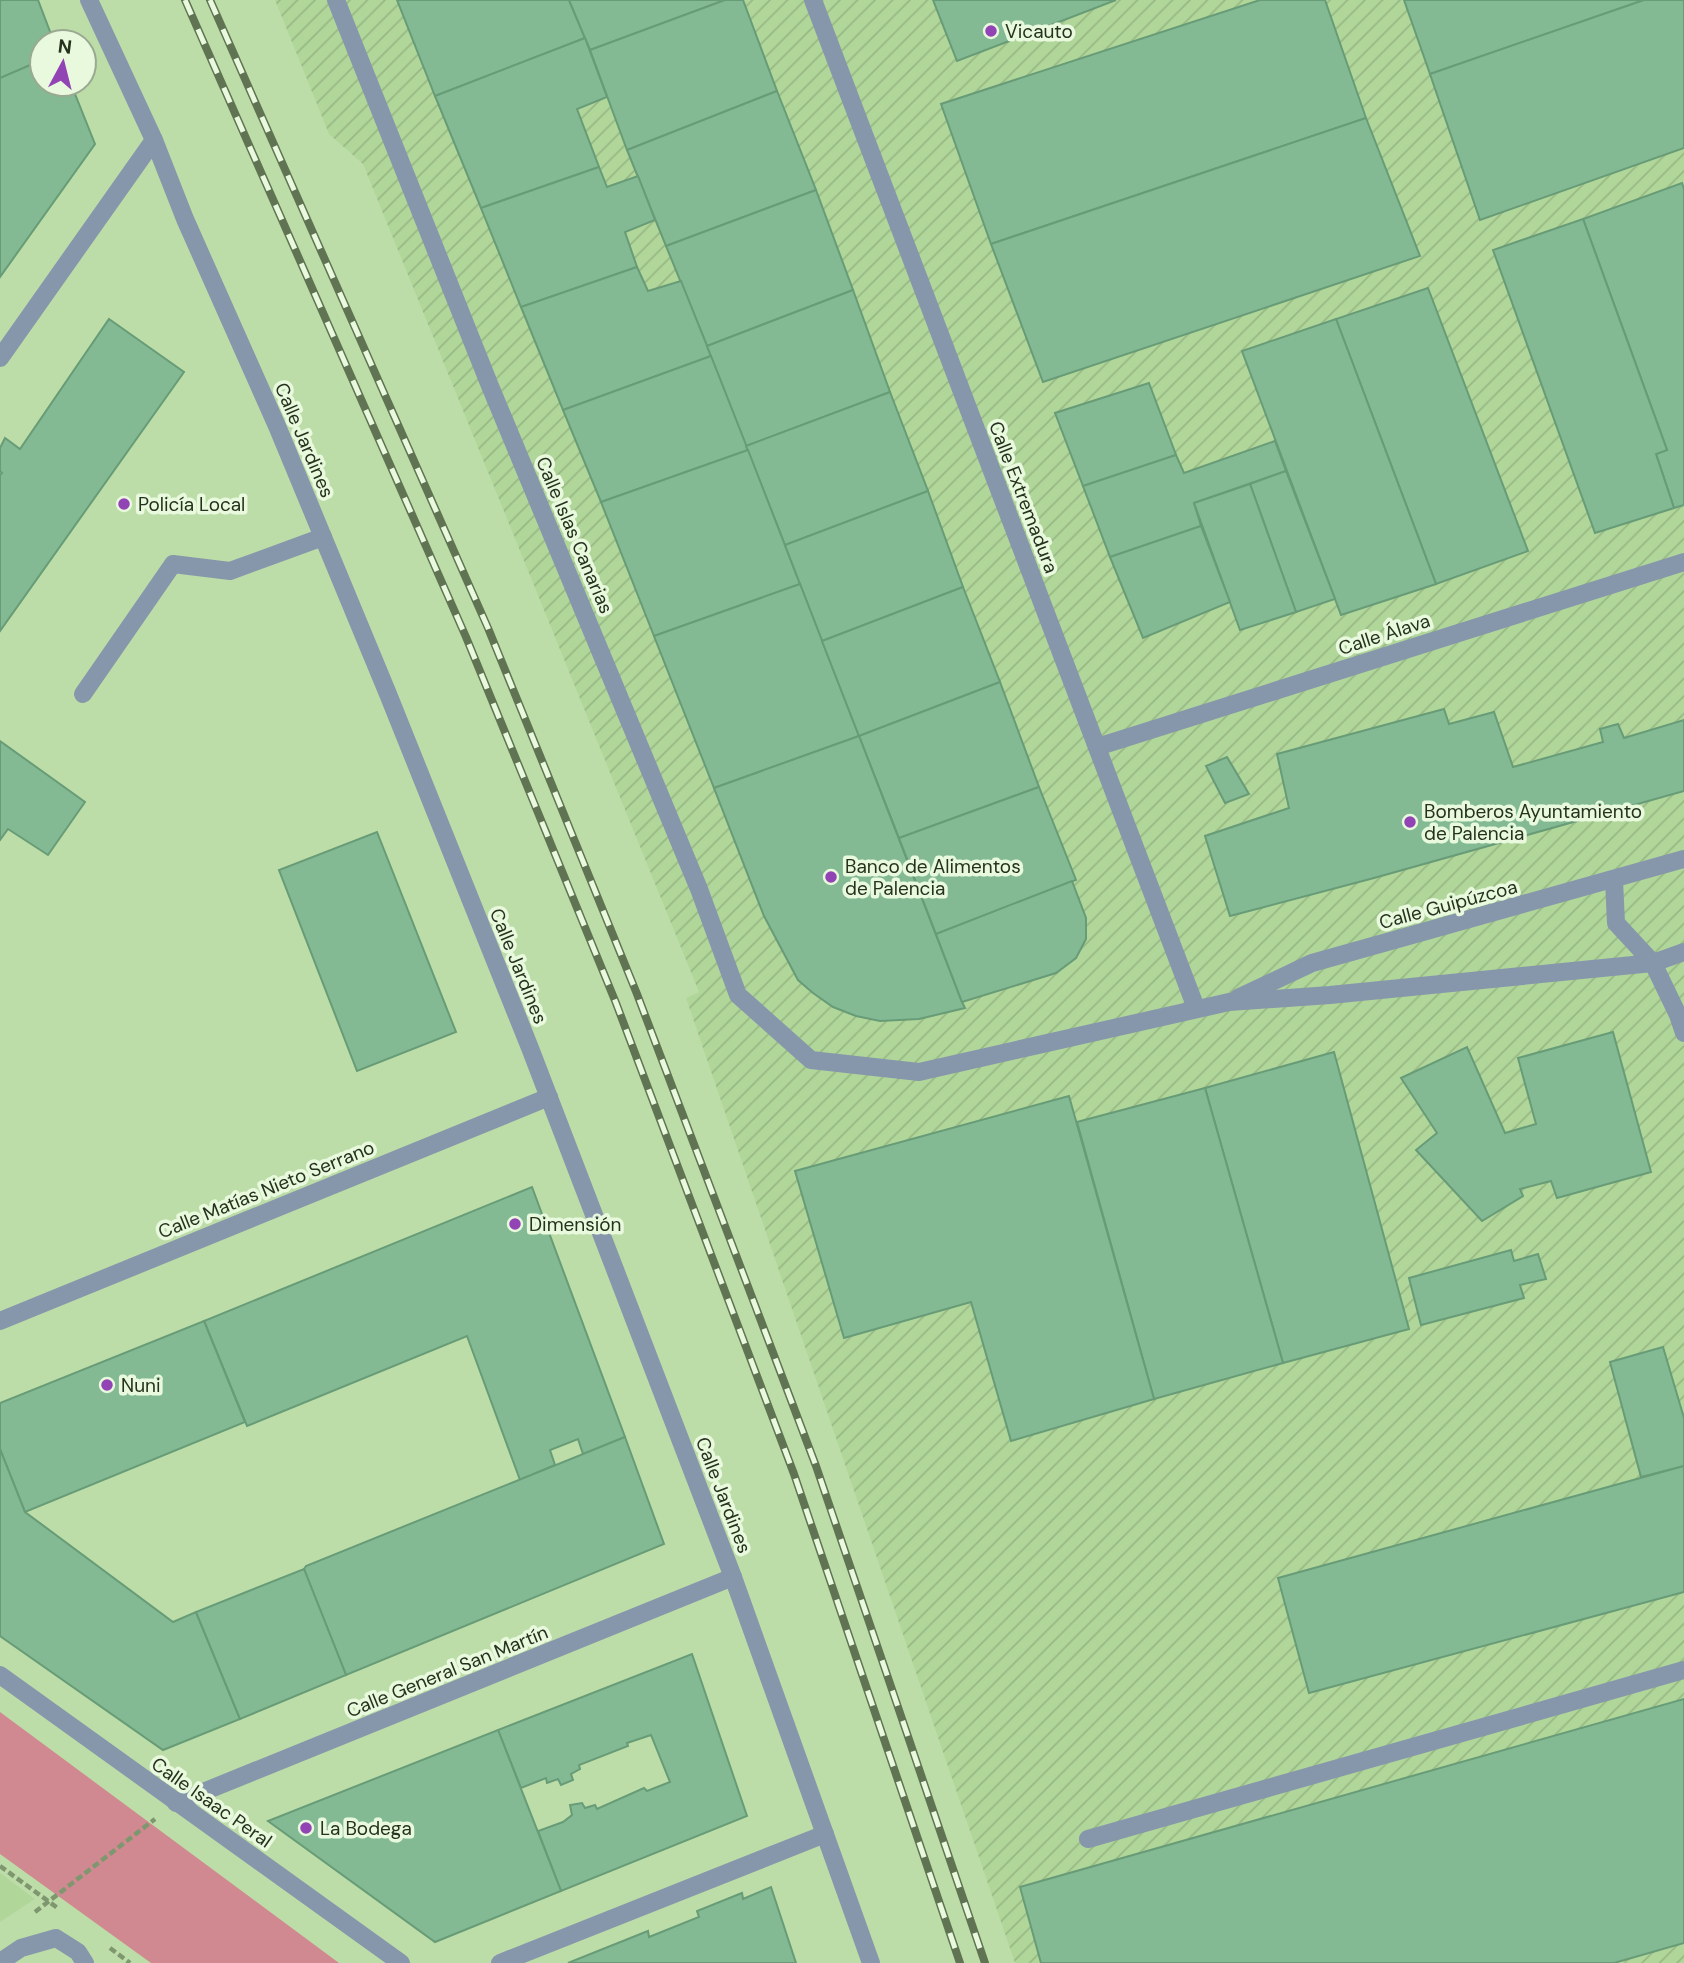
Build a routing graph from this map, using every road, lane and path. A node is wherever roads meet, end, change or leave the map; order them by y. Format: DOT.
graph roads {
  1 [pos="89,0"];
  2 [pos="336,0"];
  3 [pos="813,0"];
  4 [pos="154,140"];
  5 [pos="0,358"];
  6 [pos="323,537"];
  7 [pos="1684,562"];
  8 [pos="83,694"];
  9 [pos="1097,747"];
  10 [pos="1684,859"];
  11 [pos="1614,880"];
  12 [pos="1684,952"];
  13 [pos="1653,963"];
  14 [pos="1229,1002"];
  15 [pos="1196,1008"];
  16 [pos="1684,1033"];
  17 [pos="811,1060"];
  18 [pos="549,1097"];
  19 [pos="0,1321"];
  20 [pos="733,1577"];
  21 [pos="1684,1670"];
  22 [pos="0,1675"];
  23 [pos="176,1803"];
  24 [pos="825,1834"];
  25 [pos="1088,1839"];
  26 [pos="21,1948"];
  27 [pos="0,1962"];
  28 [pos="85,1963"];
  29 [pos="401,1963"];
  30 [pos="500,1963"];
  31 [pos="871,1963"];
  1 -- 4 [label="street, Calle Jardines"];
  2 -- 17 [label="street, Calle Islas Canarias"];
  3 -- 9 [label="street, Calle Extremadura"];
  4 -- 5 [label="street"];
  4 -- 6 [label="street, Calle Jardines"];
  6 -- 8 [label="street"];
  6 -- 18 [label="street, Calle Jardines"];
  7 -- 9 [label="street, Calle Álava"];
  9 -- 15 [label="street, Calle Extremadura"];
  10 -- 11 [label="street, Calle Guipúzcoa"];
  11 -- 13 [label="street"];
  11 -- 14 [label="street, Calle Guipúzcoa"];
  12 -- 13 [label="street, Calle Guipúzcoa"];
  13 -- 14 [label="street, Calle Guipúzcoa"];
  13 -- 16 [label="street"];
  14 -- 15 [label="street, Calle Guipúzcoa"];
  15 -- 17 [label="street, Calle Guipúzcoa"];
  18 -- 19 [label="street, Calle Matías Nieto Serrano"];
  18 -- 20 [label="street, Calle Jardines"];
  20 -- 23 [label="street, Calle General San Martín"];
  20 -- 24 [label="street, Calle Jardines"];
  21 -- 25 [label="street"];
  22 -- 23 [label="street, Calle Isaac Peral"];
  23 -- 26 [label="path"];
  23 -- 29 [label="street, Calle Isaac Peral"];
  24 -- 30 [label="street"];
  24 -- 31 [label="street, Calle Jardines"];
  26 -- 27 [label="street"];
  26 -- 28 [label="street"];
}
